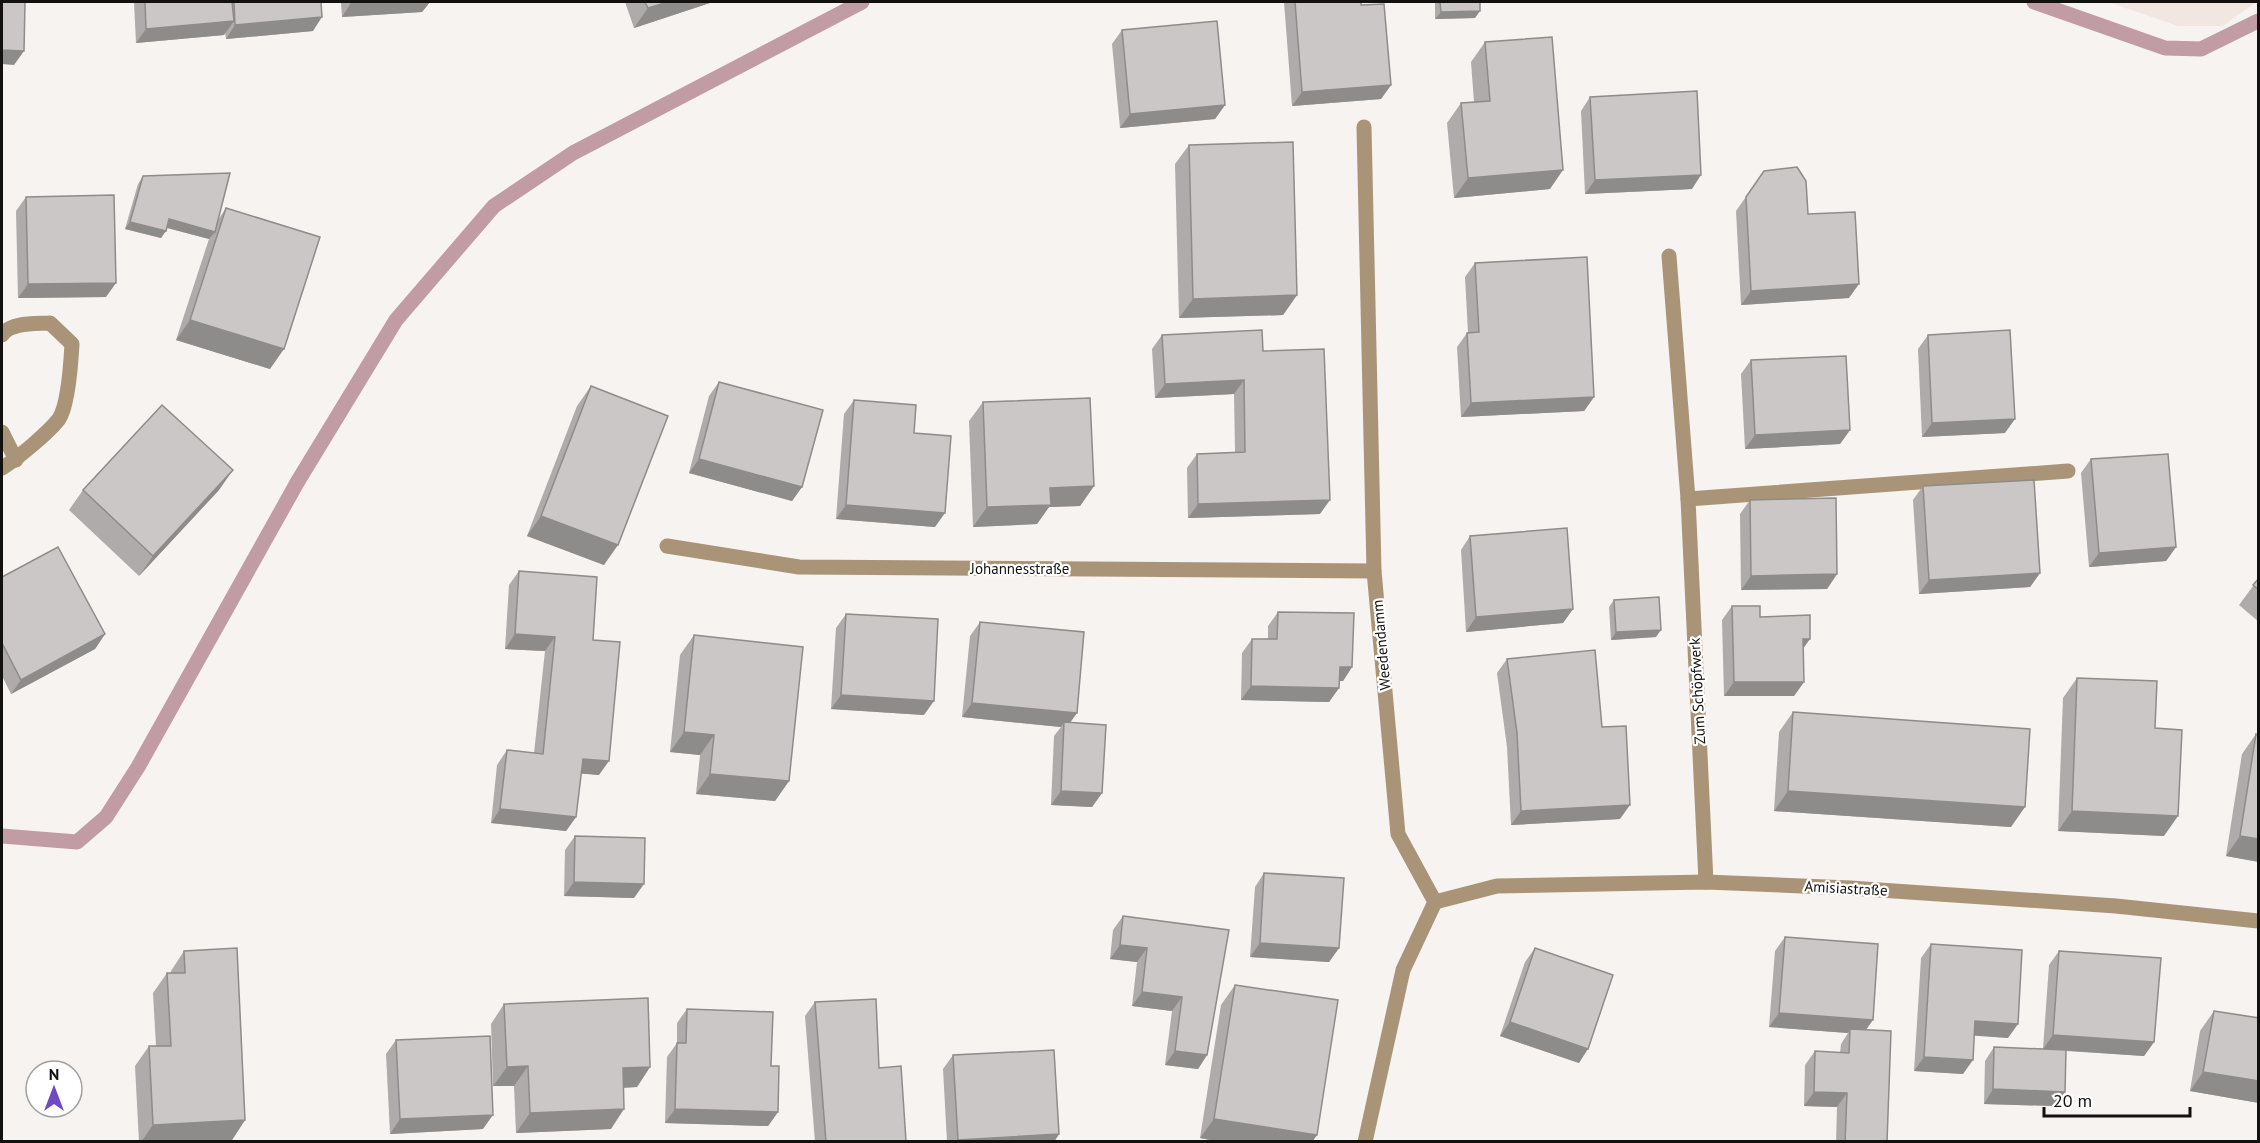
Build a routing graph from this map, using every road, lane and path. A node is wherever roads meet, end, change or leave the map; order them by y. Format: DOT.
graph roads {
  1 [pos="1364,127"];
  2 [pos="1669,256"];
  3 [pos="2,335"];
  4 [pos="2,432"];
  5 [pos="16,460"];
  6 [pos="2,468"];
  7 [pos="2068,471"];
  8 [pos="1688,499"];
  9 [pos="667,546"];
  10 [pos="1374,572"];
  11 [pos="1706,882"];
  12 [pos="1434,902"];
  13 [pos="2259,921"];
  14 [pos="1365,1142"];
  1 -- 10 [label="street, Weedendamm"];
  2 -- 8 [label="street, Zum Schöpfwerk"];
  3 -- 5 [label="street"];
  4 -- 5 [label="street"];
  5 -- 6 [label="street"];
  7 -- 8 [label="street"];
  8 -- 11 [label="street, Zum Schöpfwerk"];
  9 -- 10 [label="street, Johannesstraße"];
  10 -- 12 [label="street, Weedendamm"];
  11 -- 12 [label="street, Amisiastraße"];
  11 -- 13 [label="street, Amisiastraße"];
  12 -- 14 [label="street"];
}
